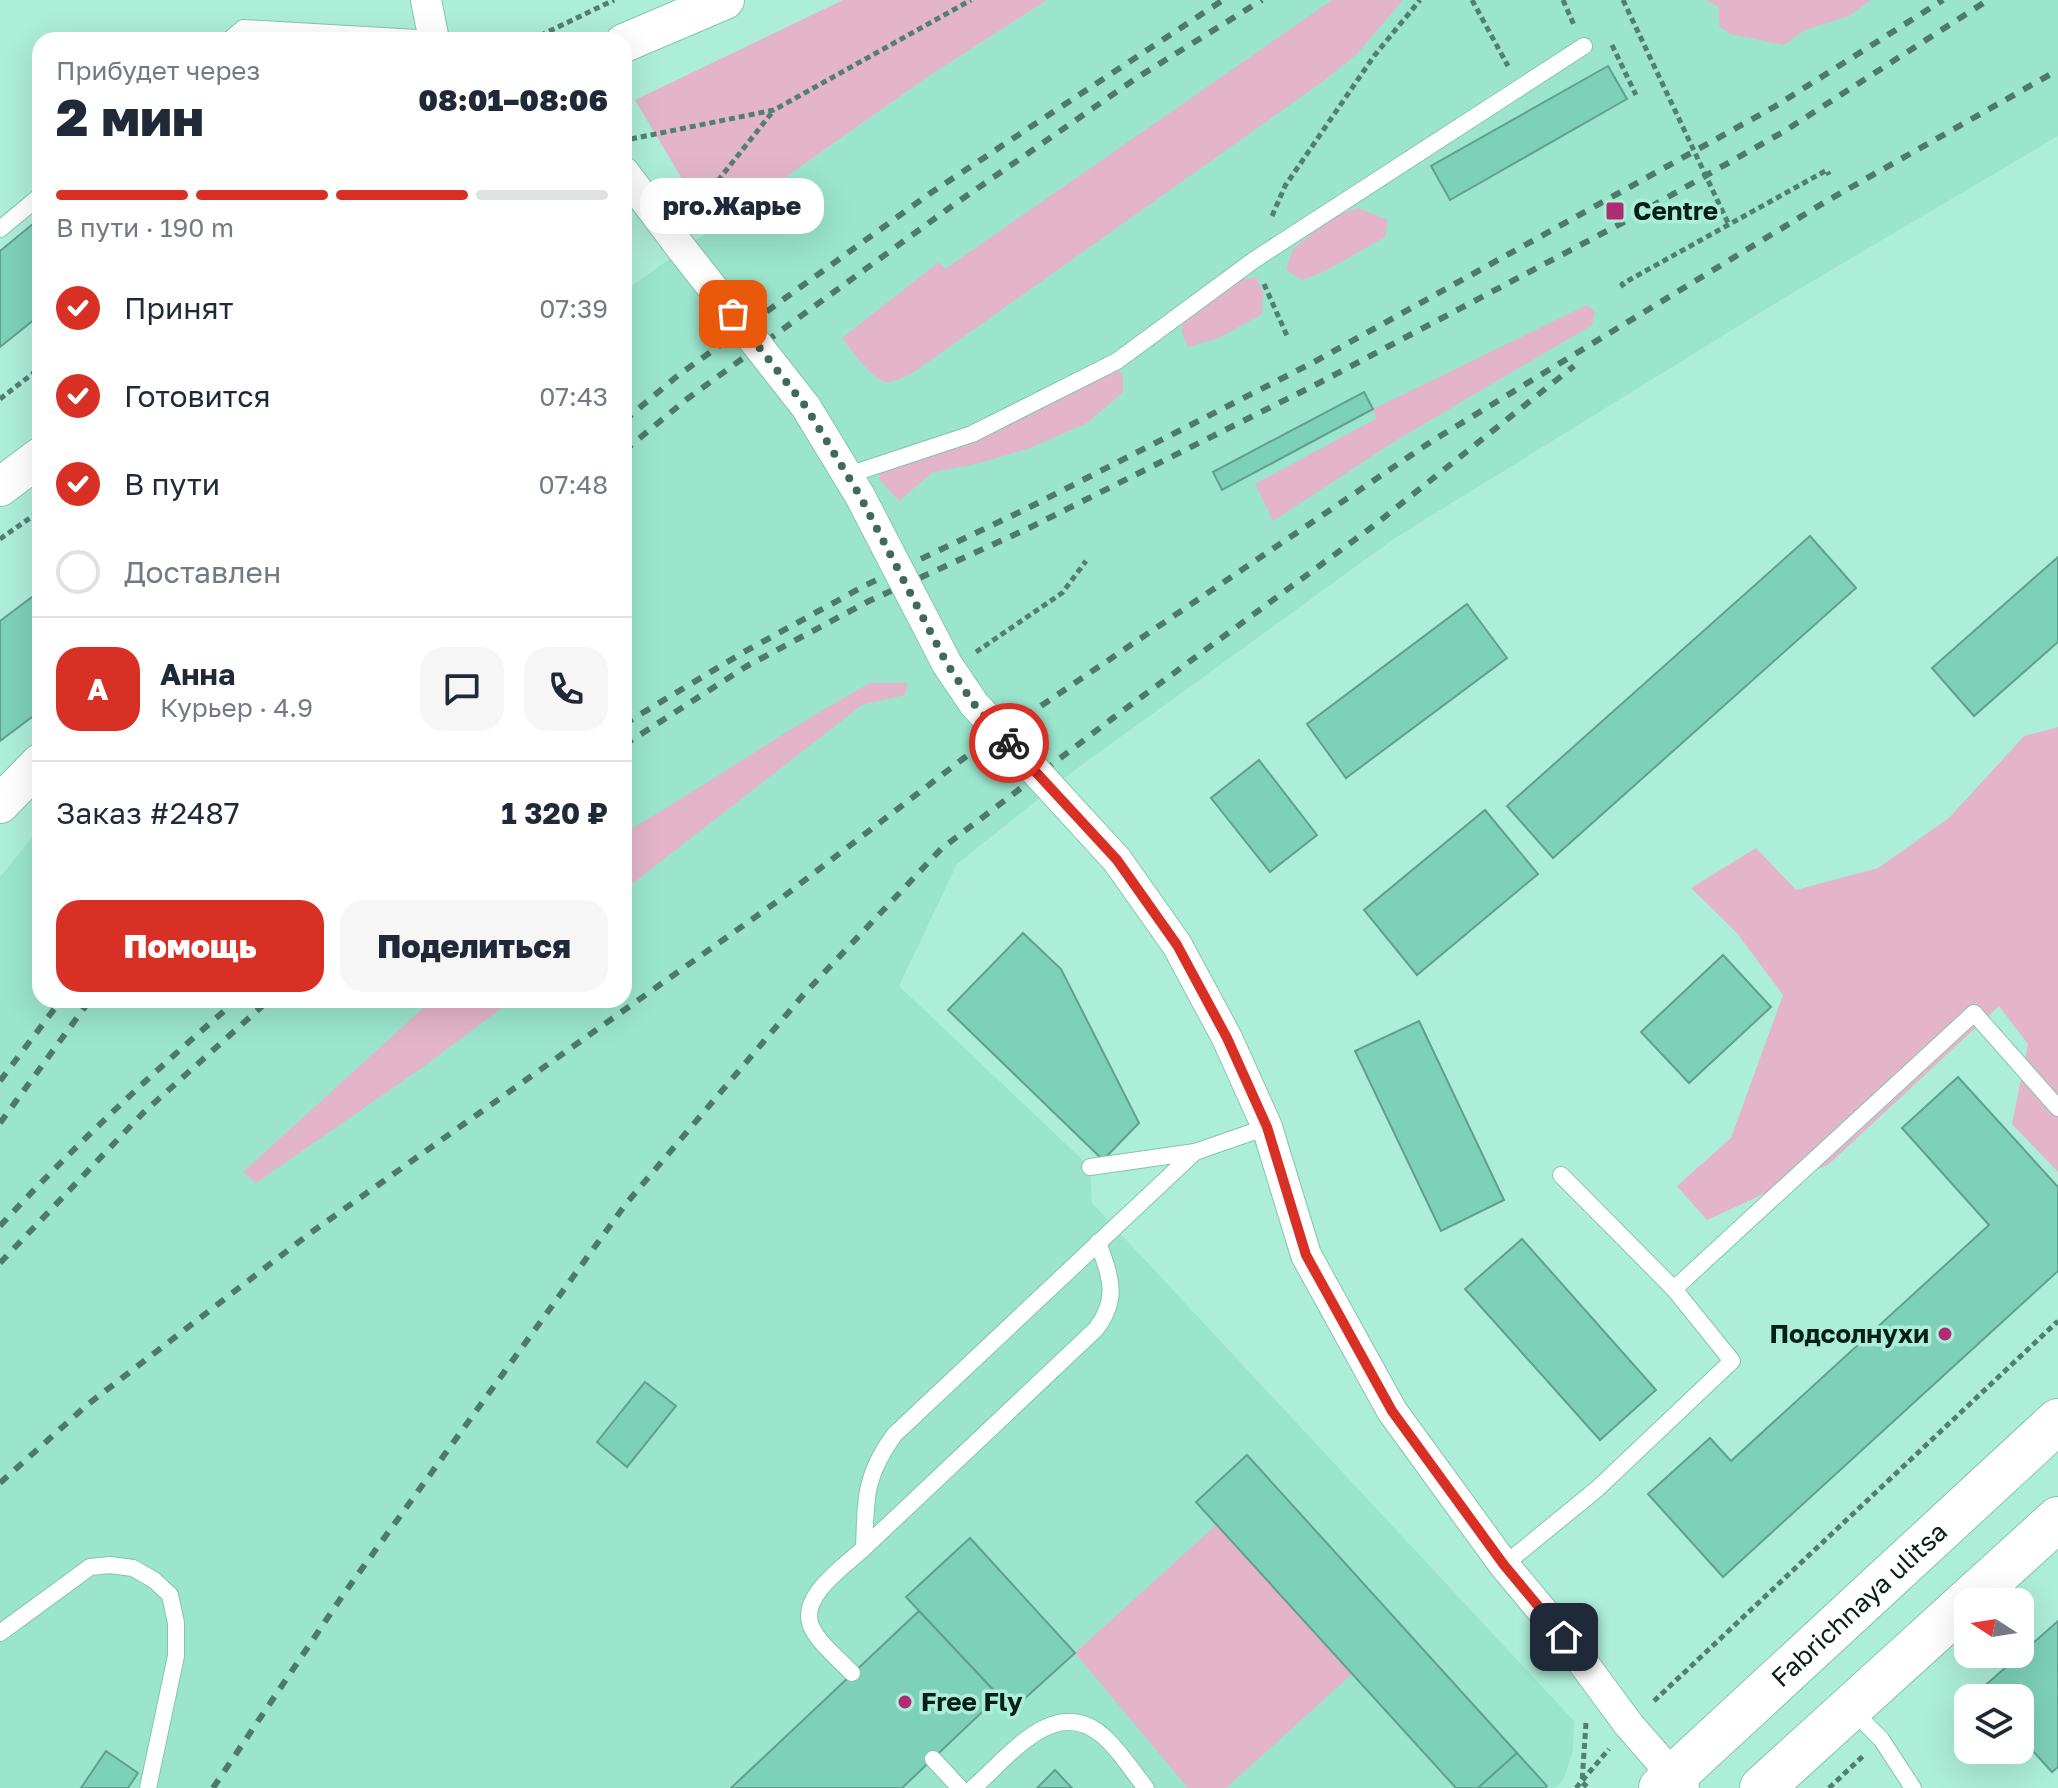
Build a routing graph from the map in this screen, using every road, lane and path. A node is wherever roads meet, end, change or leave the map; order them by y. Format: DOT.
graph roads {
  1 [pos="426,0"];
  2 [pos="614,0"];
  3 [pos="725,0"];
  4 [pos="971,0"];
  5 [pos="1420,0"];
  6 [pos="1472,0"];
  7 [pos="1623,0"];
  8 [pos="238,32"];
  9 [pos="312,32"];
  10 [pos="433,32"];
  11 [pos="548,32"];
  12 [pos="632,40"];
  13 [pos="1584,46"];
  14 [pos="1521,87"];
  15 [pos="1636,95"];
  16 [pos="774,110"];
  17 [pos="632,138"];
  18 [pos="1829,175"];
  19 [pos="632,183"];
  20 [pos="32,203"];
  21 [pos="690,216"];
  22 [pos="1729,225"];
  23 [pos="0,229"];
  24 [pos="1254,260"];
  25 [pos="1624,287"];
  26 [pos="1288,338"];
  27 [pos="32,374"];
  28 [pos="0,399"];
  29 [pos="854,486"];
  30 [pos="32,517"];
  31 [pos="0,539"];
  32 [pos="1086,561"];
  33 [pos="971,654"];
  34 [pos="32,771"];
  35 [pos="0,804"];
  36 [pos="2058,1108"];
  37 [pos="1267,1127"];
  38 [pos="1195,1152"];
  39 [pos="1090,1167"];
  40 [pos="1561,1175"];
  41 [pos="1098,1242"];
  42 [pos="1674,1289"];
  43 [pos="2058,1321"];
  44 [pos="2058,1421"];
  45 [pos="2058,1519"];
  46 [pos="864,1548"];
  47 [pos="1504,1565"];
  48 [pos="0,1633"];
  49 [pos="852,1673"];
  50 [pos="1850,1708"];
  51 [pos="1583,1716"];
  52 [pos="1629,1725"];
  53 [pos="933,1759"];
  54 [pos="1582,1782"];
  55 [pos="1673,1784"];
  56 [pos="148,1788"];
  57 [pos="960,1788"];
  58 [pos="973,1788"];
  59 [pos="1146,1788"];
  60 [pos="1576,1788"];
  61 [pos="1588,1788"];
  62 [pos="1762,1788"];
  63 [pos="1913,1788"];
  1 -- 10 [label="street"];
  2 -- 11 [label="path"];
  3 -- 12 [label="street"];
  4 -- 16 [label="path"];
  5 -- 24 [label="path"];
  6 -- 14 [label="path"];
  7 -- 22 [label="path, bridge"];
  8 -- 9 [label="lane"];
  13 -- 14 [label="lane"];
  13 -- 15 [label="path"];
  14 -- 24 [label="lane"];
  16 -- 17 [label="path"];
  16 -- 21 [label="path"];
  18 -- 22 [label="path"];
  19 -- 29 [label="street, bridge"];
  20 -- 23 [label="lane"];
  22 -- 25 [label="path"];
  24 -- 26 [label="path"];
  24 -- 29 [label="lane"];
  27 -- 28 [label="path"];
  29 -- 37 [label="street, bridge"];
  30 -- 31 [label="path"];
  32 -- 33 [label="path"];
  34 -- 35 [label="street"];
  36 -- 42 [label="lane"];
  37 -- 38 [label="lane"];
  37 -- 47 [label="street"];
  38 -- 39 [label="lane"];
  38 -- 41 [label="lane"];
  40 -- 42 [label="lane"];
  41 -- 46 [label="lane"];
  41 -- 46 [label="lane"];
  42 -- 47 [label="lane"];
  43 -- 52 [label="path"];
  44 -- 55 [label="main road, Fabrichnaya ulitsa"];
  45 -- 50 [label="main road"];
  46 -- 49 [label="lane"];
  47 -- 52 [label="street"];
  48 -- 56 [label="lane"];
  50 -- 62 [label="main road"];
  50 -- 63 [label="lane"];
  51 -- 54 [label="path"];
  52 -- 54 [label="path"];
  52 -- 55 [label="street"];
  53 -- 57 [label="lane"];
  54 -- 60 [label="path"];
  54 -- 61 [label="path"];
  58 -- 59 [label="lane"];
}
